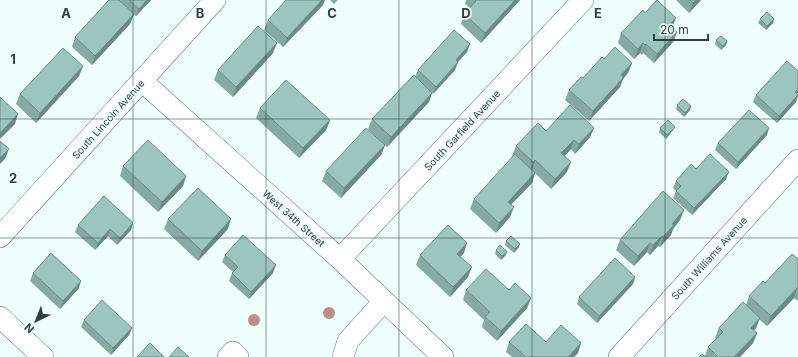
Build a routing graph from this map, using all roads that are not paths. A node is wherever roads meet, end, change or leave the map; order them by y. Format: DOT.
graph roads {
  1 [pos="215,0"];
  2 [pos="583,0"];
  3 [pos="142,81"];
  4 [pos="798,160"];
  5 [pos="0,237"];
  6 [pos="340,259"];
  7 [pos="384,300"];
  8 [pos="0,317"];
  9 [pos="43,357"];
  10 [pos="228,357"];
  11 [pos="238,357"];
  12 [pos="343,357"];
  13 [pos="443,357"];
  14 [pos="619,357"];
  1 -- 3 [label="street, South Lincoln Avenue"];
  2 -- 6 [label="street, South Garfield Avenue"];
  3 -- 5 [label="street, South Lincoln Avenue"];
  3 -- 6 [label="street, West 34th Street"];
  4 -- 14 [label="street, South Williams Avenue"];
  6 -- 7 [label="street, West 34th Street"];
  7 -- 12 [label="street"];
  7 -- 13 [label="street, West 34th Street"];
  8 -- 9 [label="street"];
  10 -- 11 [label="street"];
}
